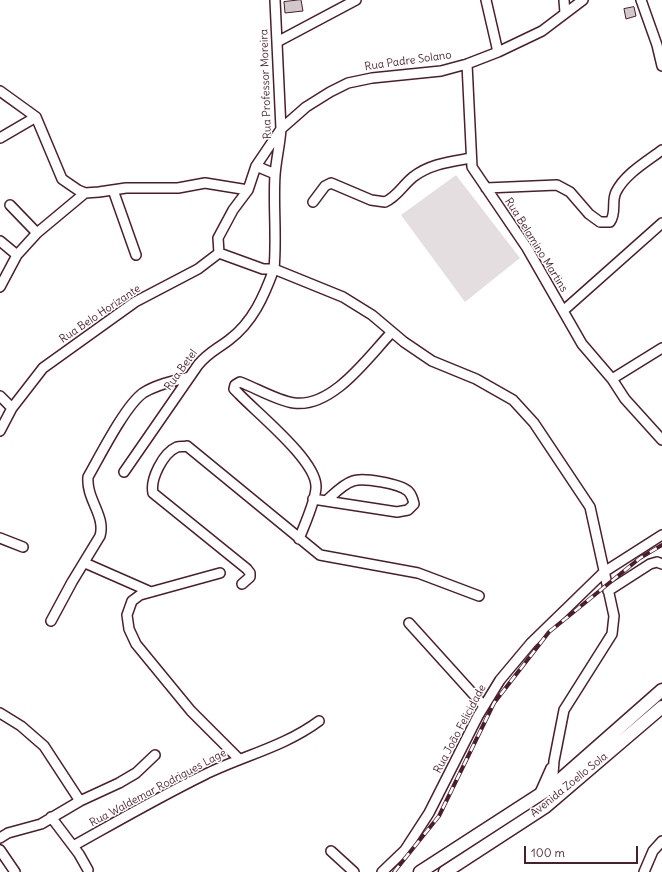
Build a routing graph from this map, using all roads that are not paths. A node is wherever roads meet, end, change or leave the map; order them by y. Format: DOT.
graph roads {
  1 [pos="274,0"];
  2 [pos="356,0"];
  3 [pos="486,0"];
  4 [pos="564,0"];
  5 [pos="583,0"];
  6 [pos="641,0"];
  7 [pos="565,13"];
  8 [pos="277,42"];
  9 [pos="498,52"];
  10 [pos="467,64"];
  11 [pos="662,66"];
  12 [pos="0,91"];
  13 [pos="36,116"];
  14 [pos="282,129"];
  15 [pos="0,138"];
  16 [pos="662,150"];
  17 [pos="471,158"];
  18 [pos="256,166"];
  19 [pos="275,174"];
  20 [pos="486,188"];
  21 [pos="114,190"];
  22 [pos="248,190"];
  23 [pos="85,193"];
  24 [pos="312,202"];
  25 [pos="10,205"];
  26 [pos="662,223"];
  27 [pos="37,233"];
  28 [pos="0,241"];
  29 [pos="219,252"];
  30 [pos="17,255"];
  31 [pos="136,255"];
  32 [pos="274,269"];
  33 [pos="0,287"];
  34 [pos="563,311"];
  35 [pos="392,332"];
  36 [pos="662,348"];
  37 [pos="189,377"];
  38 [pos="612,379"];
  39 [pos="0,396"];
  40 [pos="12,408"];
  41 [pos="0,431"];
  42 [pos="661,440"];
  43 [pos="124,472"];
  44 [pos="313,499"];
  45 [pos="326,501"];
  46 [pos="662,535"];
  47 [pos="299,539"];
  48 [pos="2,542"];
  49 [pos="23,547"];
  50 [pos="85,563"];
  51 [pos="662,564"];
  52 [pos="604,572"];
  53 [pos="220,573"];
  54 [pos="242,584"];
  55 [pos="608,591"];
  56 [pos="151,592"];
  57 [pos="479,596"];
  58 [pos="51,621"];
  59 [pos="409,623"];
  60 [pos="662,690"];
  61 [pos="484,706"];
  62 [pos="662,707"];
  63 [pos="0,713"];
  64 [pos="319,721"];
  65 [pos="155,755"];
  66 [pos="239,759"];
  67 [pos="554,761"];
  68 [pos="553,786"];
  69 [pos="539,794"];
  70 [pos="80,801"];
  71 [pos="545,807"];
  72 [pos="51,817"];
  73 [pos="0,838"];
  74 [pos="662,841"];
  75 [pos="73,846"];
  76 [pos="0,850"];
  77 [pos="330,851"];
  78 [pos="440,860"];
  79 [pos="88,870"];
  80 [pos="449,871"];
  81 [pos="15,872"];
  82 [pos="354,872"];
  83 [pos="382,872"];
  84 [pos="420,872"];
  85 [pos="644,872"];
  1 -- 8 [label="street, Rua Professor Moreira"];
  2 -- 8 [label="street"];
  3 -- 9 [label="street"];
  4 -- 7 [label="street"];
  5 -- 7 [label="street, Rua Padre Solano"];
  6 -- 11 [label="street"];
  7 -- 9 [label="street, Rua Padre Solano"];
  8 -- 14 [label="street, Rua Professor Moreira"];
  9 -- 10 [label="street, Rua Padre Solano"];
  10 -- 14 [label="street, Rua Padre Solano"];
  10 -- 17 [label="street, Rua Belamino Martins"];
  12 -- 13 [label="street"];
  13 -- 15 [label="street"];
  13 -- 23 [label="street"];
  14 -- 18 [label="street"];
  14 -- 19 [label="street, Rua Professor Moreira"];
  16 -- 20 [label="street"];
  17 -- 20 [label="street, Rua Belamino Martins"];
  17 -- 24 [label="street"];
  18 -- 19 [label="street"];
  18 -- 22 [label="street"];
  19 -- 32 [label="street, Rua Professor Moreira"];
  20 -- 34 [label="street, Rua Belamino Martins"];
  21 -- 22 [label="street"];
  21 -- 23 [label="street"];
  21 -- 31 [label="street"];
  22 -- 29 [label="street"];
  23 -- 27 [label="street"];
  25 -- 27 [label="street"];
  26 -- 34 [label="street"];
  27 -- 30 [label="street"];
  28 -- 30 [label="street"];
  29 -- 32 [label="street"];
  29 -- 40 [label="street, Rua Belo Horizante"];
  30 -- 33 [label="street"];
  32 -- 35 [label="street"];
  32 -- 37 [label="street, Rua Betel"];
  34 -- 38 [label="street, Rua Belamino Martins"];
  35 -- 44 [label="street"];
  35 -- 52 [label="street"];
  36 -- 38 [label="street"];
  37 -- 43 [label="street, Rua Betel"];
  37 -- 50 [label="street"];
  38 -- 42 [label="street, Rua Belamino Martins"];
  39 -- 40 [label="street"];
  40 -- 41 [label="street, Rua Belo Horizante"];
  44 -- 45 [label="street"];
  44 -- 47 [label="street"];
  45 -- 45 [label="street"];
  46 -- 52 [label="street, Rua João Felicidade"];
  47 -- 54 [label="street"];
  47 -- 57 [label="street"];
  48 -- 49 [label="street"];
  50 -- 56 [label="street"];
  50 -- 58 [label="street"];
  51 -- 55 [label="street"];
  52 -- 55 [label="street"];
  52 -- 61 [label="street, Rua João Felicidade"];
  53 -- 56 [label="street"];
  55 -- 67 [label="street"];
  56 -- 66 [label="street"];
  59 -- 61 [label="street"];
  60 -- 68 [label="main road, Avenida Zoello Sola"];
  61 -- 83 [label="street, Rua João Felicidade"];
  62 -- 71 [label="main road, Avenida Zoello Sola"];
  63 -- 70 [label="street"];
  64 -- 66 [label="street, Rua Waldemar Rodrigues Lage"];
  65 -- 70 [label="street"];
  66 -- 75 [label="street, Rua Waldemar Rodrigues Lage"];
  67 -- 68 [label="street"];
  67 -- 69 [label="street"];
  68 -- 69 [label="main road, Avenida Zoello Sola"];
  68 -- 71 [label="street"];
  69 -- 78 [label="main road, Avenida Zoello Sola"];
  70 -- 72 [label="street"];
  71 -- 80 [label="main road, Avenida Zoello Sola"];
  72 -- 73 [label="street"];
  72 -- 75 [label="street"];
  74 -- 85 [label="street"];
  75 -- 79 [label="street"];
  76 -- 81 [label="street"];
  77 -- 82 [label="street"];
  78 -- 80 [label="street"];
  78 -- 84 [label="main road, Avenida Zoello Sola"];
}
